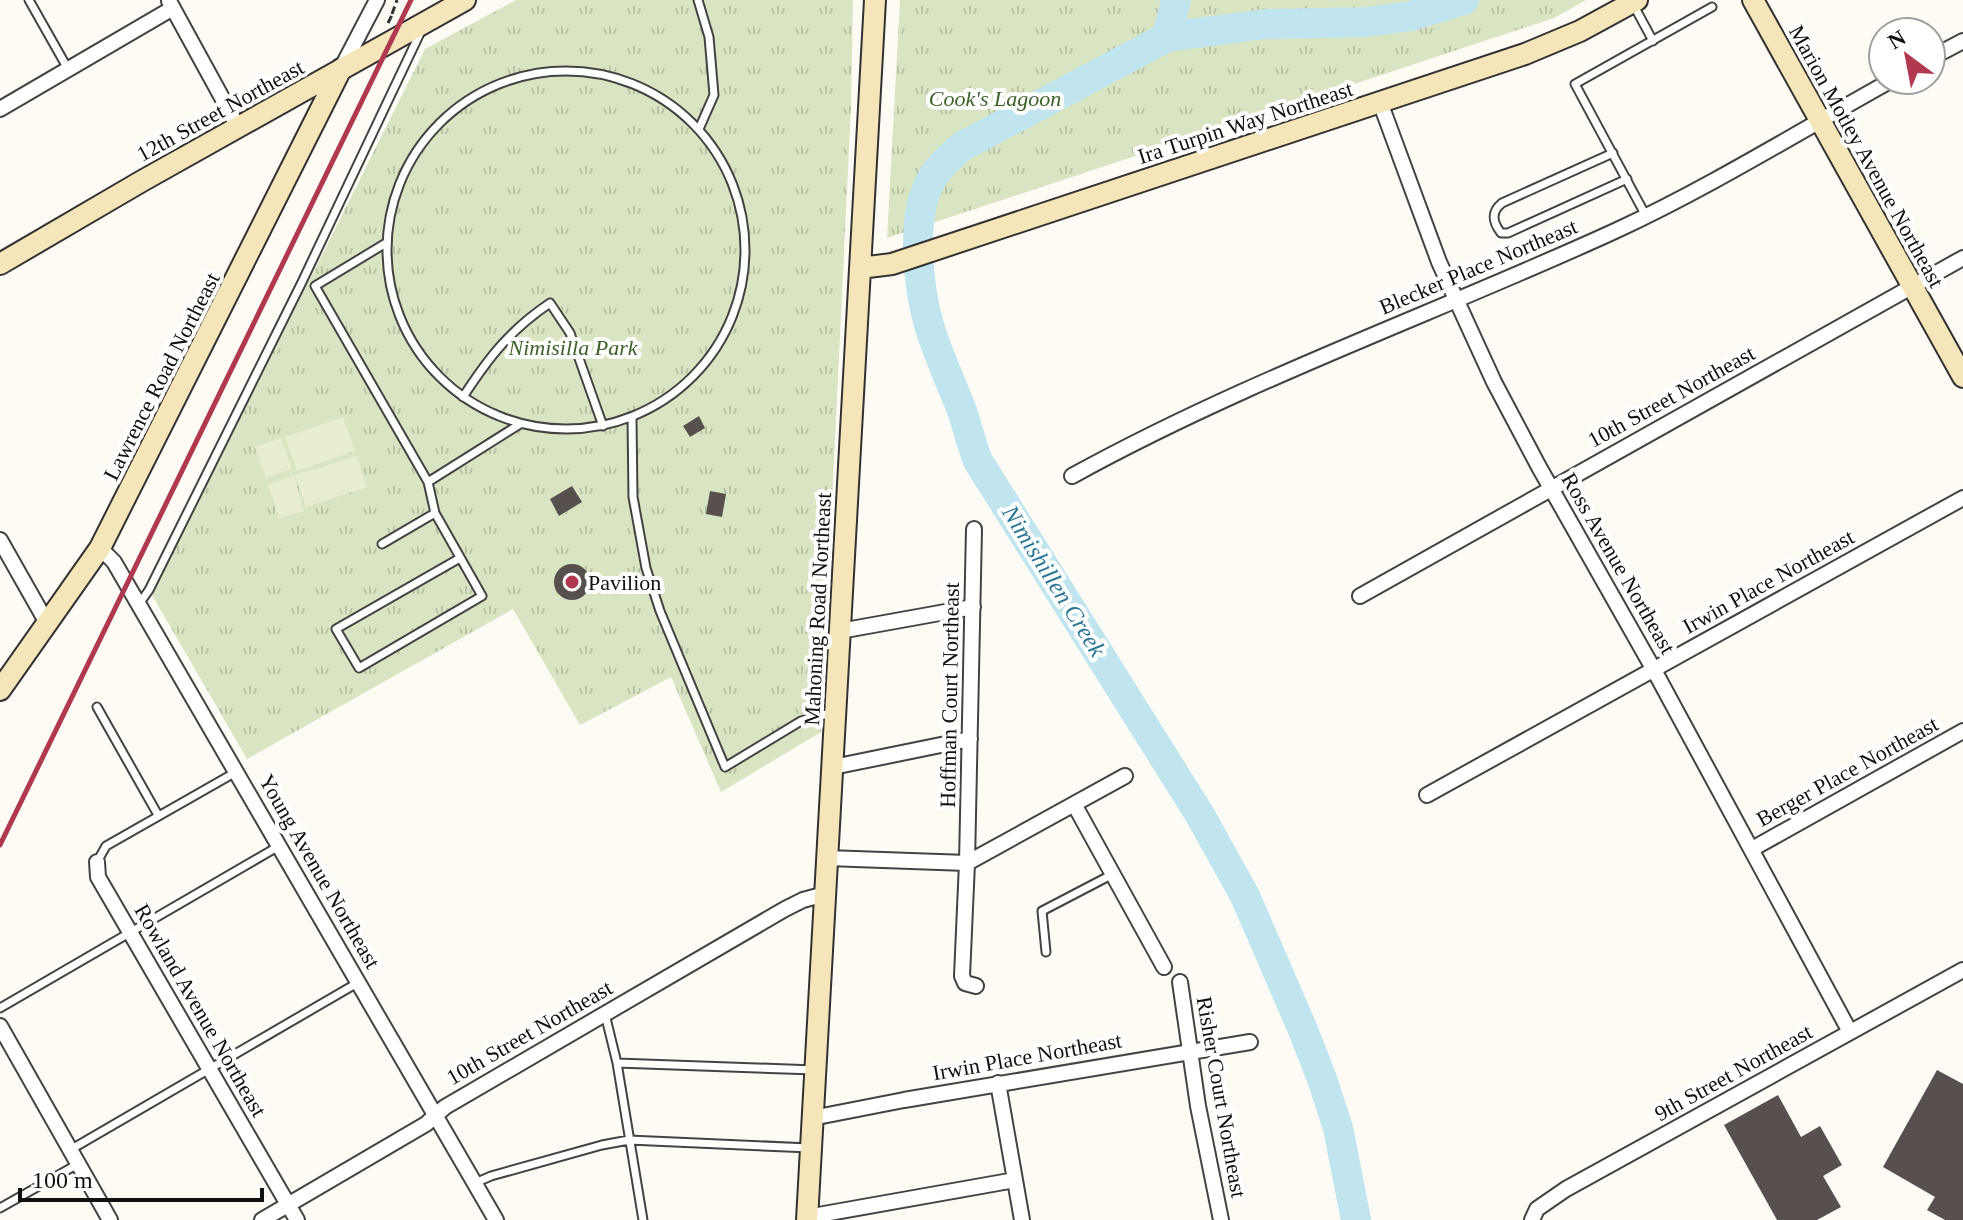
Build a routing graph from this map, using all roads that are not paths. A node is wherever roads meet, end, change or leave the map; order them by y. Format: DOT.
graph roads {
  1 [pos="29,0"];
  2 [pos="377,0"];
  3 [pos="465,0"];
  4 [pos="698,0"];
  5 [pos="865,0"];
  6 [pos="875,0"];
  7 [pos="1753,0"];
  8 [pos="1634,1"];
  9 [pos="171,4"];
  10 [pos="1712,7"];
  11 [pos="874,21"];
  12 [pos="425,23"];
  13 [pos="1653,41"];
  14 [pos="68,69"];
  15 [pos="341,69"];
  16 [pos="1867,94"];
  17 [pos="1380,102"];
  18 [pos="0,109"];
  19 [pos="1819,121"];
  20 [pos="238,127"];
  21 [pos="699,129"];
  22 [pos="1613,153"];
  23 [pos="1627,179"];
  24 [pos="1646,216"];
  25 [pos="386,243"];
  26 [pos="1963,258"];
  27 [pos="0,264"];
  28 [pos="860,268"];
  29 [pos="302,282"];
  30 [pos="315,286"];
  31 [pos="1912,287"];
  32 [pos="1455,300"];
  33 [pos="1963,377"];
  34 [pos="463,397"];
  35 [pos="632,418"];
  36 [pos="520,424"];
  37 [pos="603,426"];
  38 [pos="1072,476"];
  39 [pos="428,482"];
  40 [pos="1551,489"];
  41 [pos="1963,498"];
  42 [pos="435,513"];
  43 [pos="974,529"];
  44 [pos="0,540"];
  45 [pos="382,544"];
  46 [pos="100,548"];
  47 [pos="460,558"];
  48 [pos="1360,596"];
  49 [pos="139,604"];
  50 [pos="973,607"];
  51 [pos="47,623"];
  52 [pos="840,631"];
  53 [pos="1654,670"];
  54 [pos="0,690"];
  55 [pos="97,707"];
  56 [pos="836,712"];
  57 [pos="1963,731"];
  58 [pos="970,739"];
  59 [pos="833,767"];
  60 [pos="236,772"];
  61 [pos="1125,776"];
  62 [pos="1427,795"];
  63 [pos="1074,804"];
  64 [pos="158,815"];
  65 [pos="279,846"];
  66 [pos="1752,849"];
  67 [pos="827,858"];
  68 [pos="97,862"];
  69 [pos="967,863"];
  70 [pos="1113,874"];
  71 [pos="825,894"];
  72 [pos="131,932"];
  73 [pos="1046,952"];
  74 [pos="1164,967"];
  75 [pos="1963,970"];
  76 [pos="359,982"];
  77 [pos="1180,982"];
  78 [pos="976,986"];
  79 [pos="0,1008"];
  80 [pos="605,1013"];
  81 [pos="0,1026"];
  82 [pos="1850,1032"];
  83 [pos="1250,1042"];
  84 [pos="1191,1051"];
  85 [pos="617,1063"];
  86 [pos="209,1068"];
  87 [pos="815,1070"];
  88 [pos="998,1083"];
  89 [pos="435,1115"];
  90 [pos="812,1118"];
  91 [pos="629,1140"];
  92 [pos="811,1149"];
  93 [pos="70,1150"];
  94 [pos="78,1164"];
  95 [pos="1015,1180"];
  96 [pos="475,1183"];
  97 [pos="288,1205"];
  98 [pos="0,1208"];
  99 [pos="807,1219"];
  100 [pos="110,1220"];
  101 [pos="262,1220"];
  102 [pos="297,1220"];
  103 [pos="496,1220"];
  104 [pos="643,1220"];
  105 [pos="1022,1220"];
  106 [pos="1221,1220"];
  107 [pos="1532,1220"];
  1 -- 14 [label="lane"];
  2 -- 15 [label="street"];
  3 -- 12 [label="street, 12th Street Northeast"];
  4 -- 21 [label="lane"];
  5 -- 11 [label="street"];
  6 -- 11 [label="street, Mahoning Road Northeast"];
  7 -- 19 [label="street, Marion Motley Avenue Northeast"];
  8 -- 13 [label="lane"];
  8 -- 17 [label="street, Ira Turpin Way Northeast"];
  9 -- 14 [label="street"];
  9 -- 20 [label="street"];
  10 -- 13 [label="lane"];
  11 -- 28 [label="street, Mahoning Road Northeast"];
  12 -- 15 [label="street, 12th Street Northeast"];
  12 -- 29 [label="lane"];
  13 -- 22 [label="lane"];
  14 -- 18 [label="street"];
  15 -- 20 [label="street, 12th Street Northeast"];
  15 -- 46 [label="street, Lawrence Road Northeast"];
  16 -- 19 [label="street, Blecker Place Northeast"];
  17 -- 28 [label="street, Ira Turpin Way Northeast"];
  17 -- 32 [label="street, Ross Avenue Northeast"];
  19 -- 24 [label="street, Blecker Place Northeast"];
  19 -- 31 [label="street, Marion Motley Avenue Northeast"];
  20 -- 27 [label="street, 12th Street Northeast"];
  21 -- 25 [label="lane"];
  21 -- 35 [label="lane"];
  22 -- 23 [label="lane"];
  22 -- 23 [label="lane"];
  23 -- 24 [label="lane"];
  24 -- 32 [label="street, Blecker Place Northeast"];
  25 -- 30 [label="lane"];
  25 -- 34 [label="lane"];
  26 -- 31 [label="street, 10th Street Northeast"];
  28 -- 52 [label="street, Mahoning Road Northeast"];
  29 -- 30 [label="lane"];
  29 -- 49 [label="lane"];
  30 -- 39 [label="lane"];
  31 -- 33 [label="street, Marion Motley Avenue Northeast"];
  31 -- 40 [label="street, 10th Street Northeast"];
  32 -- 38 [label="street, Blecker Place Northeast"];
  32 -- 40 [label="street, Ross Avenue Northeast"];
  34 -- 36 [label="lane"];
  34 -- 37 [label="lane"];
  35 -- 37 [label="lane"];
  35 -- 56 [label="lane"];
  36 -- 37 [label="lane"];
  36 -- 39 [label="lane"];
  39 -- 42 [label="lane"];
  40 -- 48 [label="street, 10th Street Northeast"];
  40 -- 53 [label="street, Ross Avenue Northeast"];
  41 -- 53 [label="street, Irwin Place Northeast"];
  42 -- 45 [label="lane"];
  42 -- 47 [label="lane"];
  43 -- 50 [label="street, Hoffman Court Northeast"];
  44 -- 51 [label="street"];
  46 -- 49 [label="street, Young Avenue Northeast"];
  46 -- 51 [label="street, Lawrence Road Northeast"];
  47 -- 47 [label="lane"];
  49 -- 60 [label="street, Young Avenue Northeast"];
  50 -- 52 [label="street"];
  50 -- 58 [label="street, Hoffman Court Northeast"];
  51 -- 54 [label="street, Lawrence Road Northeast"];
  52 -- 56 [label="street, Mahoning Road Northeast"];
  53 -- 62 [label="street, Irwin Place Northeast"];
  53 -- 66 [label="street, Ross Avenue Northeast"];
  55 -- 64 [label="lane"];
  56 -- 59 [label="street, Mahoning Road Northeast"];
  57 -- 66 [label="street, Berger Place Northeast"];
  58 -- 59 [label="street"];
  58 -- 69 [label="street, Hoffman Court Northeast"];
  59 -- 67 [label="street, Mahoning Road Northeast"];
  60 -- 64 [label="lane"];
  60 -- 65 [label="street, Young Avenue Northeast"];
  61 -- 63 [label="street"];
  63 -- 69 [label="street"];
  63 -- 70 [label="street"];
  64 -- 68 [label="lane"];
  65 -- 72 [label="lane"];
  65 -- 76 [label="street, Young Avenue Northeast"];
  66 -- 82 [label="street, Ross Avenue Northeast"];
  67 -- 69 [label="street"];
  67 -- 71 [label="street, Mahoning Road Northeast"];
  68 -- 72 [label="street, Rowland Avenue Northeast"];
  69 -- 78 [label="street, Hoffman Court Northeast"];
  70 -- 73 [label="lane"];
  70 -- 74 [label="street"];
  71 -- 80 [label="street, 10th Street Northeast"];
  71 -- 87 [label="street, Mahoning Road Northeast"];
  72 -- 79 [label="lane"];
  72 -- 86 [label="street, Rowland Avenue Northeast"];
  75 -- 82 [label="street, 9th Street Northeast"];
  76 -- 86 [label="lane"];
  76 -- 89 [label="street, Young Avenue Northeast"];
  77 -- 84 [label="street, Risher Court Northeast"];
  80 -- 85 [label="lane"];
  80 -- 89 [label="street, 10th Street Northeast"];
  81 -- 93 [label="street"];
  82 -- 107 [label="street, 9th Street Northeast"];
  83 -- 84 [label="street, Irwin Place Northeast"];
  84 -- 88 [label="street, Irwin Place Northeast"];
  84 -- 106 [label="street, Risher Court Northeast"];
  85 -- 87 [label="lane"];
  85 -- 91 [label="lane"];
  86 -- 93 [label="lane"];
  86 -- 97 [label="street, Rowland Avenue Northeast"];
  87 -- 90 [label="street, Mahoning Road Northeast"];
  88 -- 90 [label="street, Irwin Place Northeast"];
  88 -- 95 [label="street"];
  89 -- 96 [label="street, Young Avenue Northeast"];
  89 -- 97 [label="street, 10th Street Northeast"];
  90 -- 92 [label="street, Mahoning Road Northeast"];
  91 -- 92 [label="lane"];
  91 -- 96 [label="lane"];
  91 -- 104 [label="lane"];
  92 -- 99 [label="street, Mahoning Road Northeast"];
  93 -- 94 [label="street"];
  94 -- 98 [label="lane"];
  94 -- 100 [label="street"];
  95 -- 99 [label="street"];
  95 -- 105 [label="street"];
  96 -- 103 [label="street, Young Avenue Northeast"];
  97 -- 101 [label="street, 10th Street Northeast"];
  97 -- 102 [label="street, Rowland Avenue Northeast"];
}
